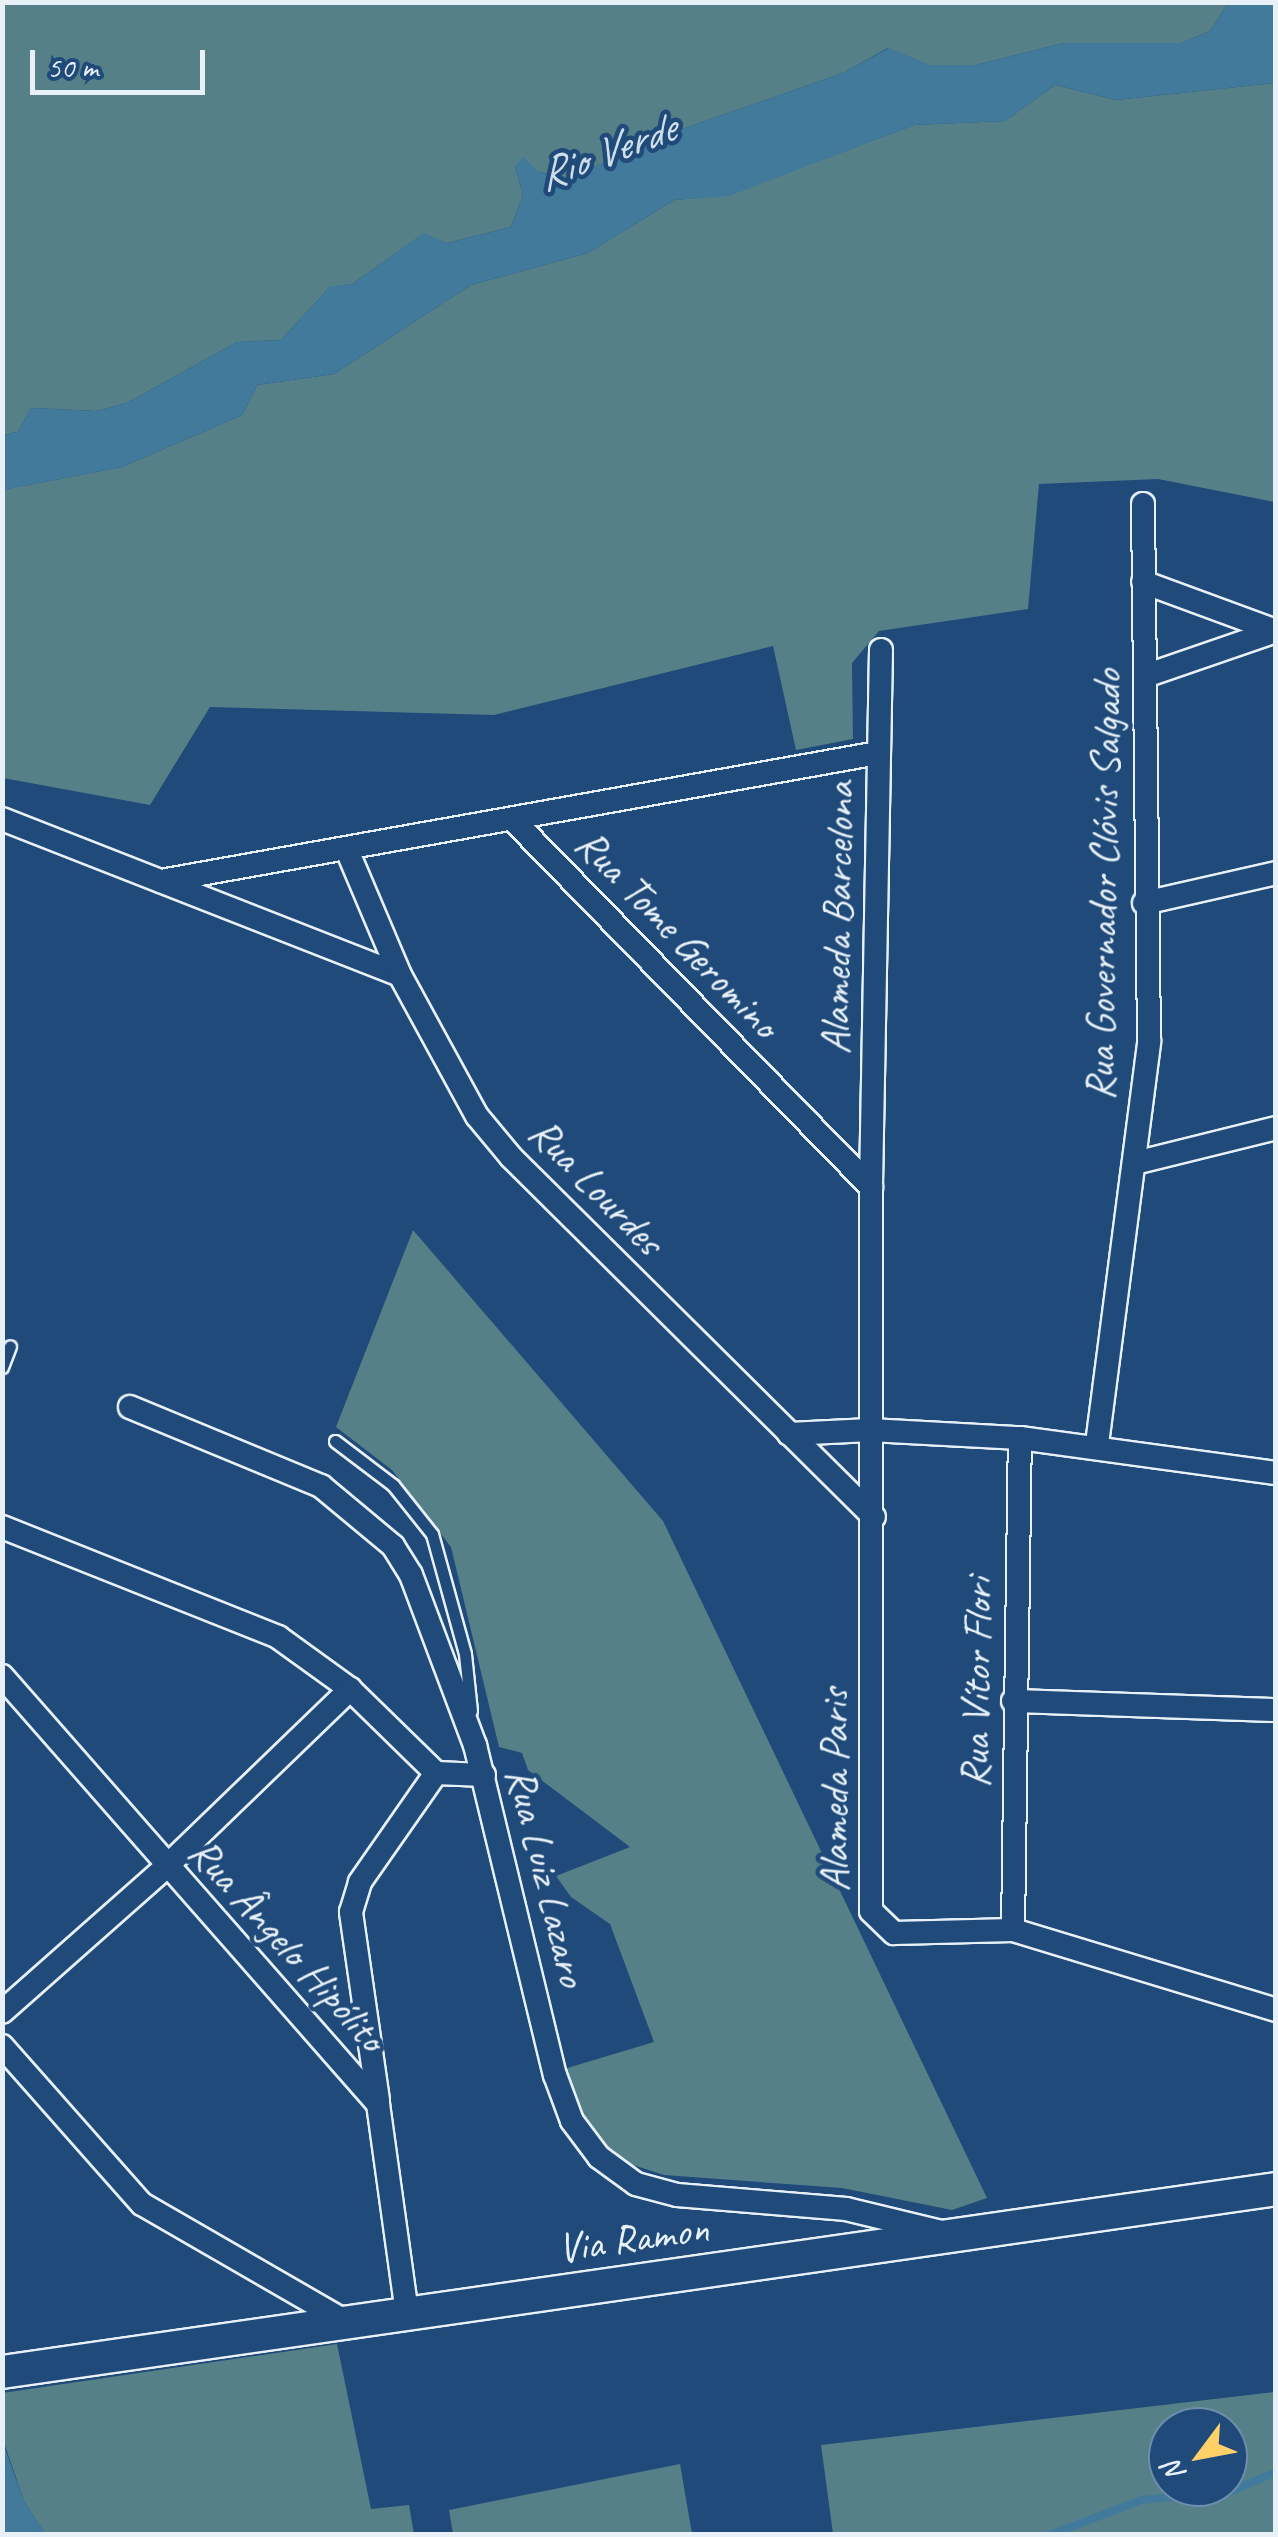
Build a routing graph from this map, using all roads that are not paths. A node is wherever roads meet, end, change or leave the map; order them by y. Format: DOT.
graph roads {
  1 [pos="1143,504"];
  2 [pos="1143,582"];
  3 [pos="1276,631"];
  4 [pos="881,650"];
  5 [pos="1144,676"];
  6 [pos="878,753"];
  7 [pos="2,819"];
  8 [pos="512,820"];
  9 [pos="347,850"];
  10 [pos="1276,873"];
  11 [pos="161,881"];
  12 [pos="1144,903"];
  13 [pos="400,975"];
  14 [pos="1276,1128"];
  15 [pos="1135,1163"];
  16 [pos="871,1188"];
  17 [pos="10,1346"];
  18 [pos="2,1367"];
  19 [pos="130,1407"];
  20 [pos="870,1430"];
  21 [pos="789,1434"];
  22 [pos="1020,1438"];
  23 [pos="335,1442"];
  24 [pos="1097,1444"];
  25 [pos="1276,1473"];
  26 [pos="874,1518"];
  27 [pos="2,1527"];
  28 [pos="2,1676"];
  29 [pos="350,1689"];
  30 [pos="1013,1700"];
  31 [pos="1276,1710"];
  32 [pos="475,1746"];
  33 [pos="436,1772"];
  34 [pos="484,1775"];
  35 [pos="168,1866"];
  36 [pos="1013,1930"];
  37 [pos="1276,2010"];
  38 [pos="2,2012"];
  39 [pos="2,2046"];
  40 [pos="378,2104"];
  41 [pos="1276,2188"];
  42 [pos="959,2237"];
  43 [pos="407,2313"];
  44 [pos="346,2322"];
  45 [pos="18,2369"];
  1 -- 2 [label="street, Rua Governador Clóvis Salgado"];
  2 -- 3 [label="street"];
  2 -- 5 [label="street, Rua Governador Clóvis Salgado"];
  3 -- 5 [label="street"];
  4 -- 6 [label="street, Alameda Barcelona"];
  5 -- 12 [label="street, Rua Governador Clóvis Salgado"];
  6 -- 8 [label="street"];
  6 -- 16 [label="street, Alameda Barcelona"];
  7 -- 11 [label="street"];
  8 -- 9 [label="street"];
  8 -- 16 [label="street, Rua Tome Geromino"];
  9 -- 11 [label="street"];
  9 -- 13 [label="street, Rua Lourdes"];
  10 -- 12 [label="street"];
  11 -- 13 [label="street"];
  12 -- 15 [label="street, Rua Governador Clóvis Salgado"];
  13 -- 21 [label="street, Rua Lourdes"];
  14 -- 15 [label="street"];
  15 -- 24 [label="street, Rua Governador Clóvis Salgado"];
  16 -- 20 [label="street, Alameda Barcelona"];
  17 -- 18 [label="lane"];
  19 -- 32 [label="street, Rua Luiz Lazaro"];
  20 -- 21 [label="street"];
  20 -- 22 [label="street"];
  20 -- 26 [label="street, Alameda Paris"];
  21 -- 26 [label="street, Rua Lourdes"];
  22 -- 24 [label="street"];
  22 -- 30 [label="street, Rua Vítor Flori"];
  23 -- 32 [label="lane"];
  24 -- 25 [label="street"];
  26 -- 36 [label="street, Alameda Paris"];
  27 -- 29 [label="street"];
  28 -- 35 [label="street, Rua Ângelo Hipólito"];
  29 -- 33 [label="street"];
  29 -- 35 [label="street"];
  30 -- 31 [label="street"];
  30 -- 36 [label="street, Rua Vítor Flori"];
  32 -- 34 [label="street, Rua Luiz Lazaro"];
  33 -- 34 [label="street"];
  33 -- 40 [label="street"];
  34 -- 42 [label="street, Rua Luiz Lazaro"];
  35 -- 38 [label="street"];
  35 -- 40 [label="street, Rua Ângelo Hipólito"];
  36 -- 37 [label="street, Alameda Paris"];
  39 -- 44 [label="street"];
  40 -- 43 [label="street, Rua Ângelo Hipólito"];
  41 -- 42 [label="main road, Via Ramon"];
  42 -- 43 [label="main road, Via Ramon"];
  43 -- 44 [label="main road, Via Ramon"];
  44 -- 45 [label="main road, Via Ramon"];
}
